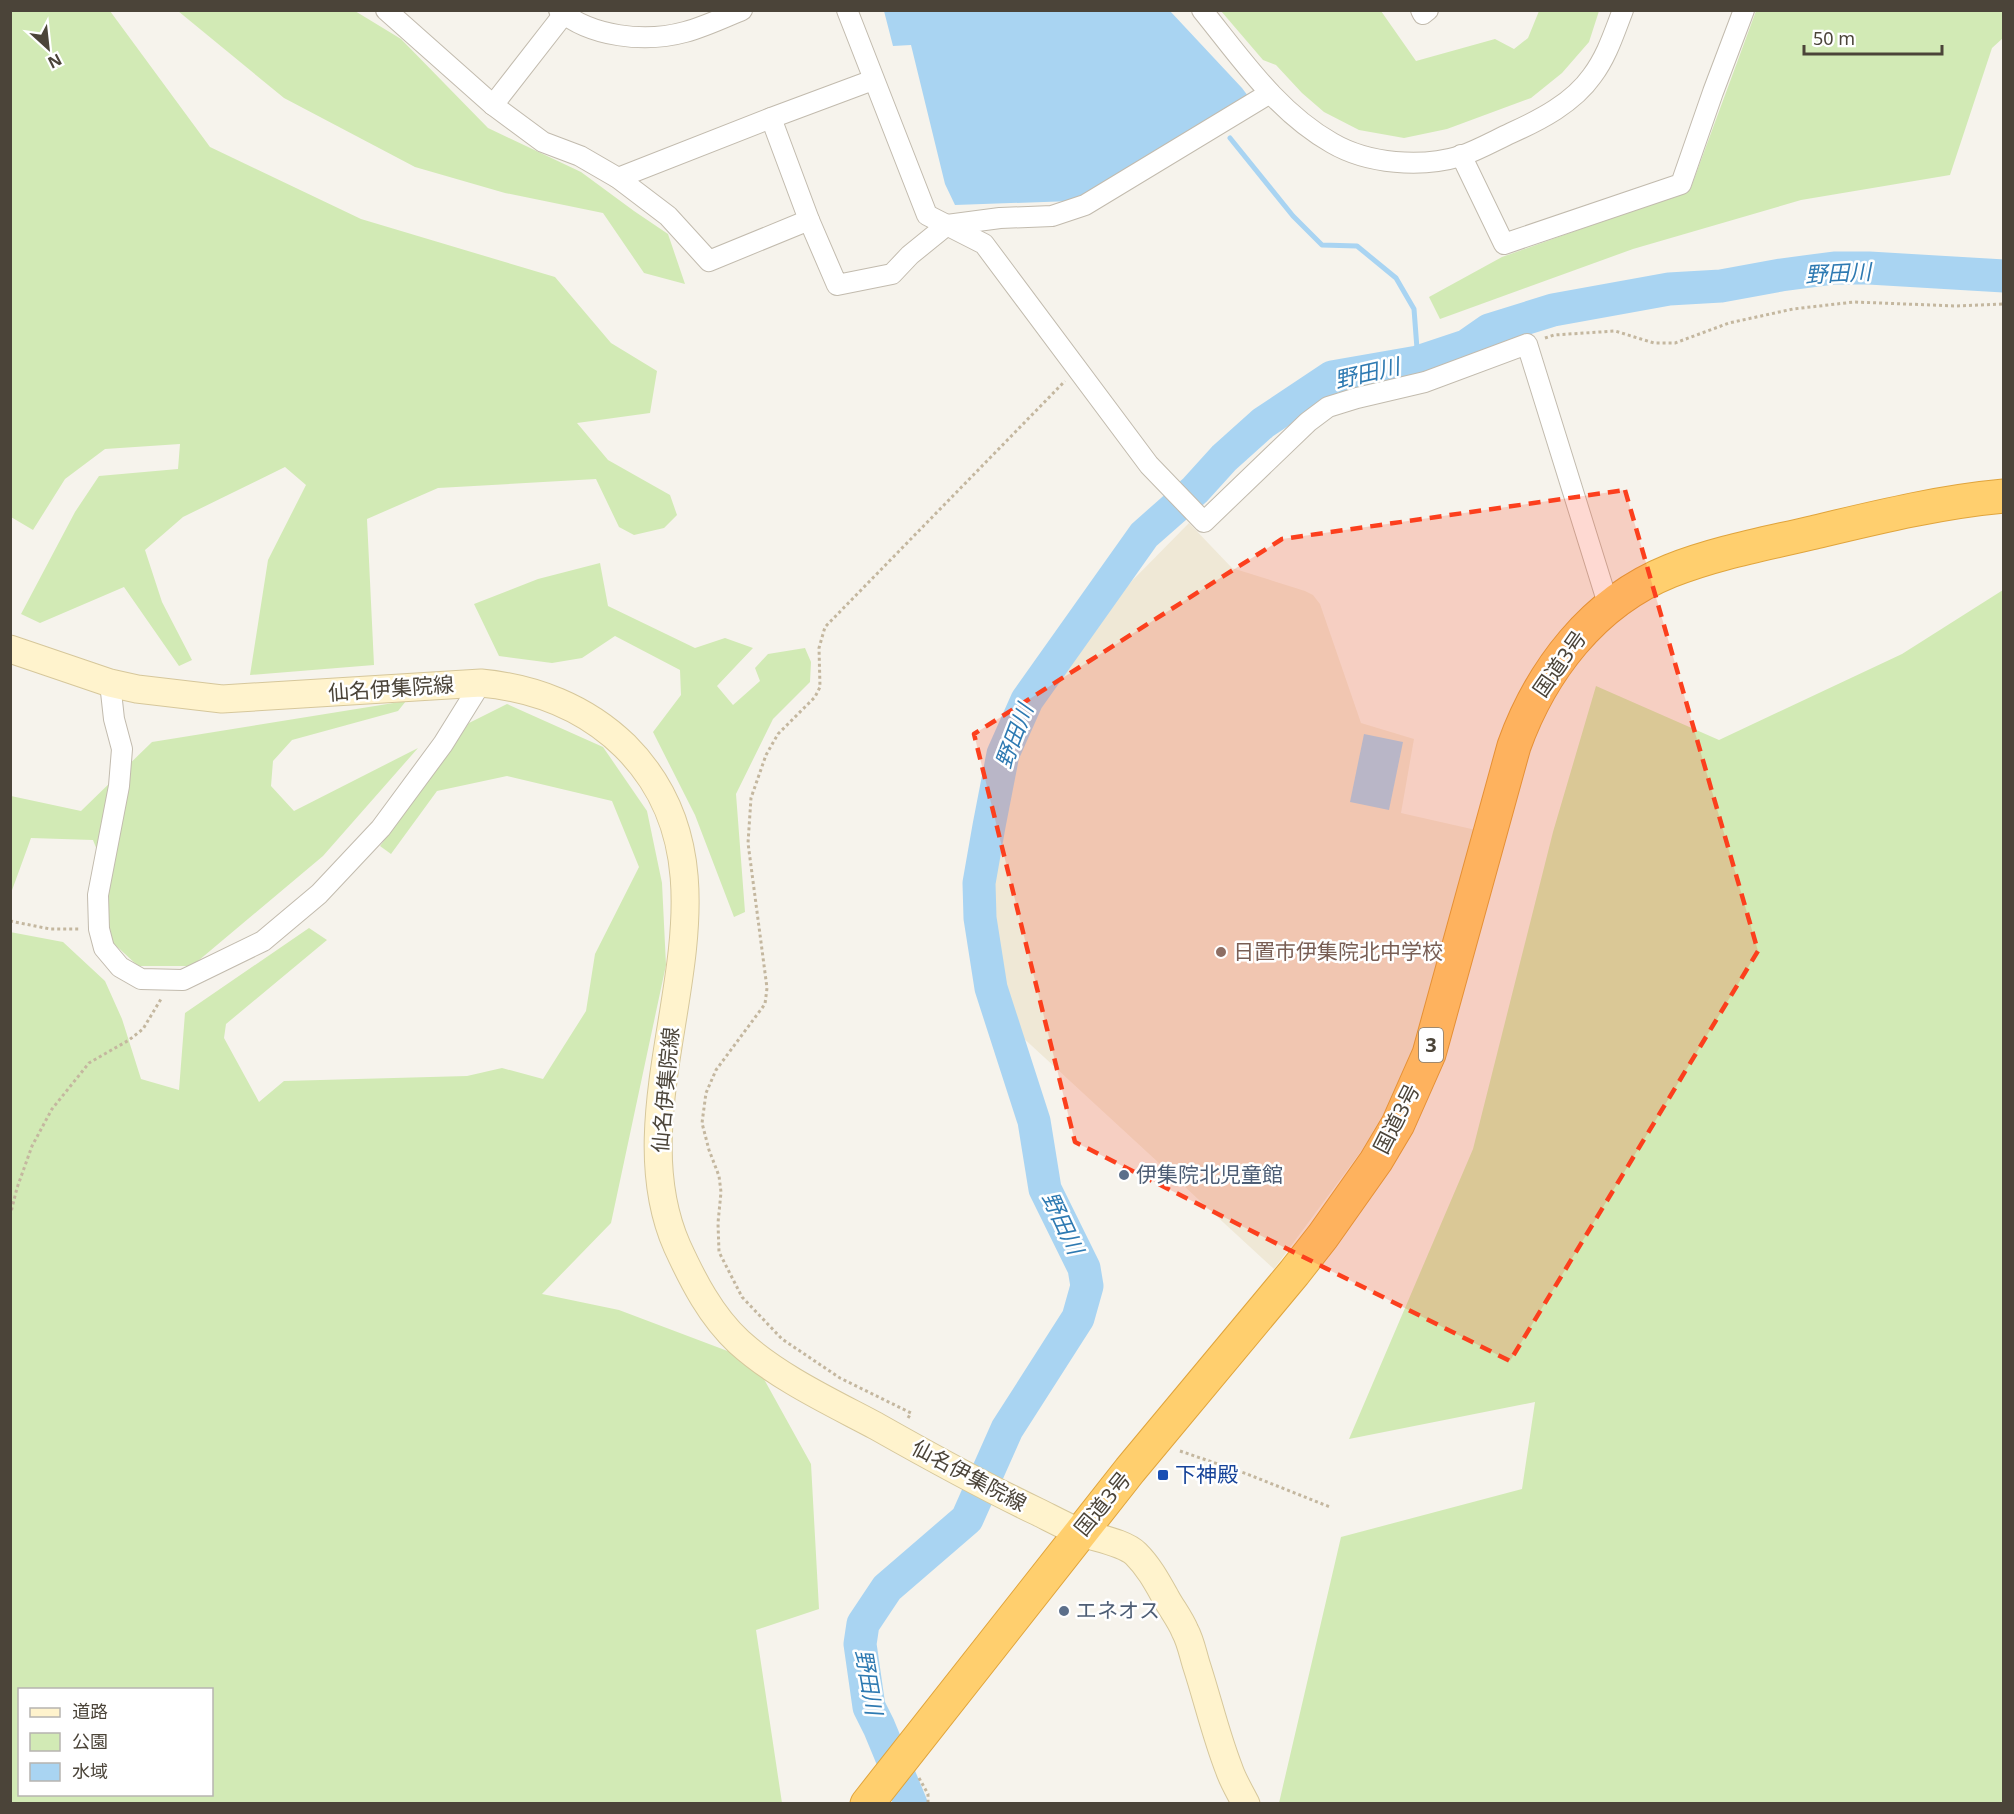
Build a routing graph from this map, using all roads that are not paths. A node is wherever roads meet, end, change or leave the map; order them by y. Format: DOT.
graph roads {
  1 [pos="386,10"];
  2 [pos="742,10"];
  3 [pos="847,10"];
  4 [pos="1202,10"];
  5 [pos="1421,10"];
  6 [pos="1428,10"];
  7 [pos="1623,10"];
  8 [pos="1744,10"];
  9 [pos="564,12"];
  10 [pos="873,80"];
  11 [pos="1270,93"];
  12 [pos="493,105"];
  13 [pos="771,118"];
  14 [pos="1461,155"];
  15 [pos="618,178"];
  16 [pos="809,220"];
  17 [pos="947,225"];
  18 [pos="2004,496"];
  19 [pos="1609,607"];
  20 [pos="10,649"];
  21 [pos="110,683"];
  22 [pos="481,683"];
  23 [pos="1080,1532"];
  24 [pos="873,1796"];
  25 [pos="1246,1803"];
  1 -- 12 [label="street"];
  2 -- 9 [label="street"];
  3 -- 10 [label="street"];
  4 -- 11 [label="street"];
  5 -- 6 [label="street"];
  7 -- 14 [label="street"];
  8 -- 14 [label="street"];
  9 -- 12 [label="street"];
  10 -- 13 [label="street"];
  10 -- 17 [label="street"];
  11 -- 14 [label="street"];
  11 -- 17 [label="street"];
  12 -- 15 [label="street"];
  13 -- 15 [label="street"];
  13 -- 16 [label="street"];
  15 -- 16 [label="street"];
  16 -- 17 [label="street"];
  17 -- 19 [label="street"];
  18 -- 19 [label="highway, 国道3号 / 3"];
  19 -- 23 [label="highway, 国道3号 / 3"];
  20 -- 21 [label="main road, 仙名伊集院線"];
  21 -- 22 [label="main road, 仙名伊集院線"];
  21 -- 22 [label="street"];
  22 -- 23 [label="main road, 仙名伊集院線"];
  23 -- 24 [label="highway, 国道3号 / 3"];
  23 -- 25 [label="main road, 仙名伊集院線"];
}
